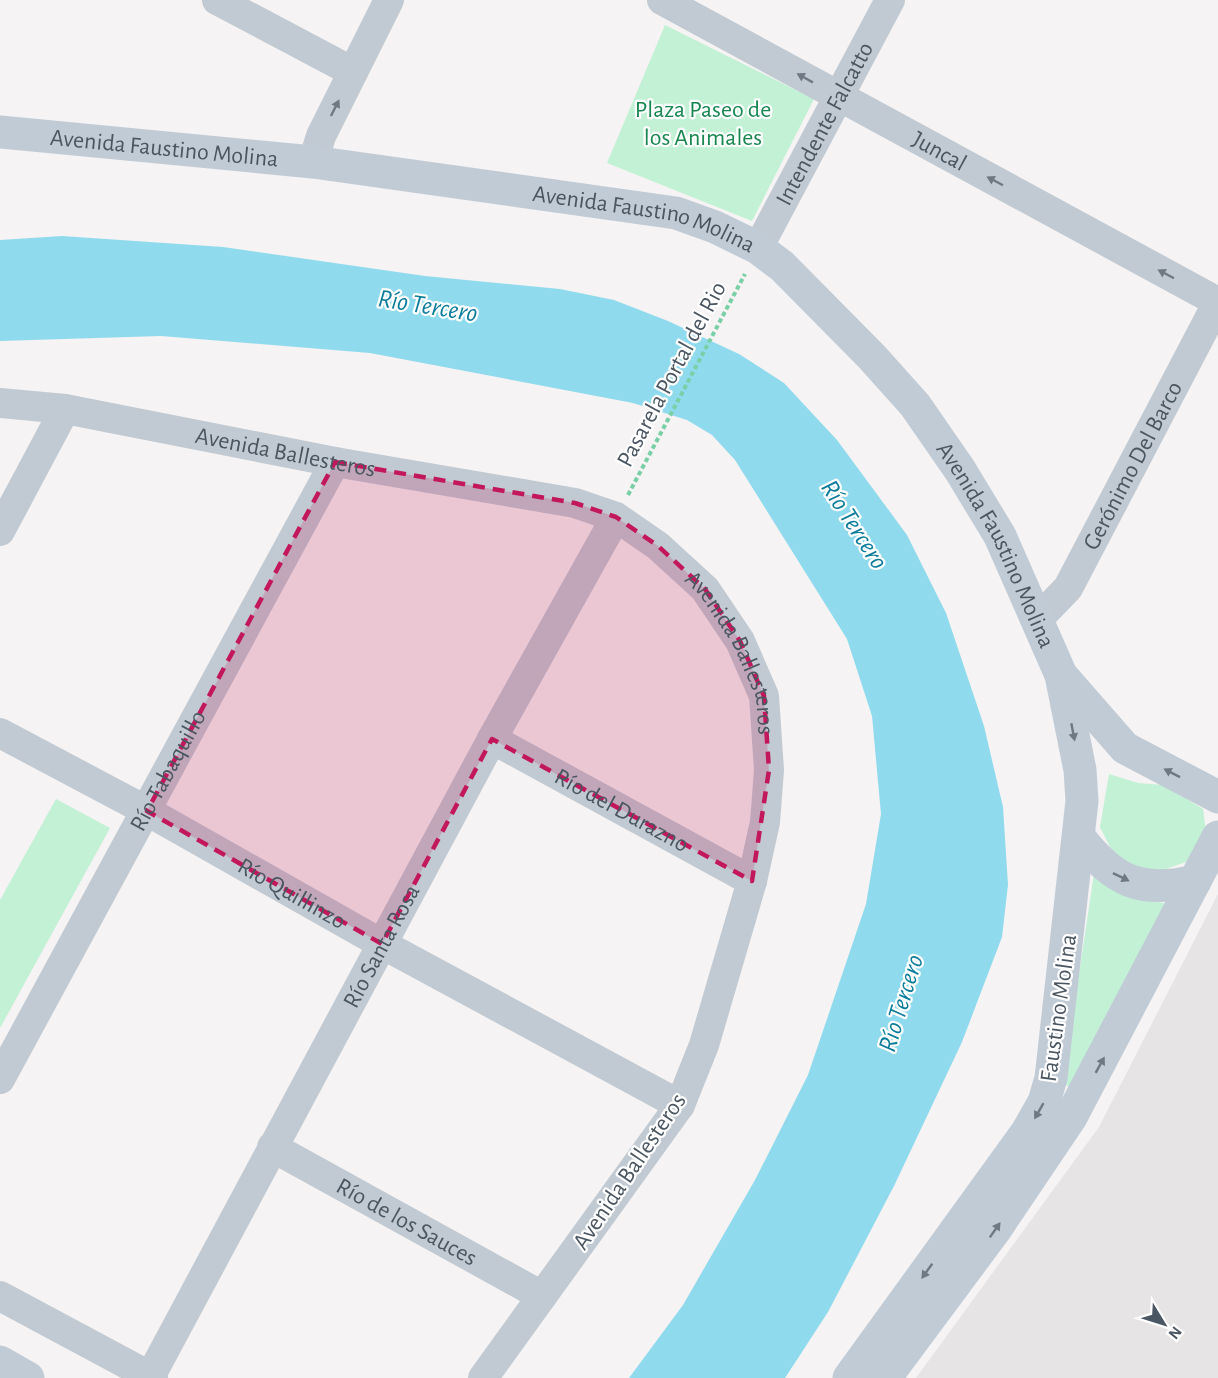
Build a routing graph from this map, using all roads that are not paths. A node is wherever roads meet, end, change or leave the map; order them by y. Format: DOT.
graph roads {
  1 [pos="217,0"];
  2 [pos="389,0"];
  3 [pos="662,0"];
  4 [pos="890,0"];
  5 [pos="352,72"];
  6 [pos="838,97"];
  7 [pos="0,132"];
  8 [pos="313,162"];
  9 [pos="758,248"];
  10 [pos="1218,302"];
  11 [pos="0,403"];
  12 [pos="65,409"];
  13 [pos="335,462"];
  14 [pos="616,517"];
  15 [pos="0,531"];
  16 [pos="1037,620"];
  17 [pos="1061,675"];
  18 [pos="0,733"];
  19 [pos="492,739"];
  20 [pos="1125,748"];
  21 [pos="1080,770"];
  22 [pos="1218,797"];
  23 [pos="147,811"];
  24 [pos="1079,837"];
  25 [pos="1218,837"];
  26 [pos="1195,880"];
  27 [pos="752,881"];
  28 [pos="382,944"];
  29 [pos="0,1080"];
  30 [pos="680,1105"];
  31 [pos="272,1147"];
  32 [pos="0,1296"];
  33 [pos="542,1296"];
  34 [pos="0,1362"];
  35 [pos="151,1377"];
  36 [pos="28,1378"];
  37 [pos="483,1378"];
  38 [pos="849,1378"];
  39 [pos="885,1378"];
  1 -- 5 [label="street"];
  2 -- 5 [label="street"];
  6 -- 3 [label="street, Juncal, one-way"];
  4 -- 6 [label="street, Intendente Falcatto"];
  8 -- 5 [label="street, one-way"];
  6 -- 9 [label="street, Intendente Falcatto"];
  10 -- 6 [label="street, Juncal, one-way"];
  7 -- 8 [label="street, Avenida Faustino Molina"];
  8 -- 9 [label="street, Avenida Faustino Molina"];
  9 -- 16 [label="street, Avenida Faustino Molina"];
  10 -- 16 [label="street, Gerónimo Del Barco"];
  11 -- 12 [label="street, Avenida Ballesteros"];
  12 -- 13 [label="street, Avenida Ballesteros"];
  12 -- 15 [label="street"];
  13 -- 14 [label="street, Avenida Ballesteros"];
  13 -- 23 [label="street, Río Tabaquillo"];
  14 -- 19 [label="street, Río Santa Rosa"];
  14 -- 27 [label="street, Avenida Ballesteros"];
  16 -- 17 [label="street, Avenida Faustino Molina"];
  17 -- 20 [label="street"];
  17 -- 21 [label="street, Faustino Molina, one-way"];
  18 -- 23 [label="street, Río Quillinzo"];
  19 -- 27 [label="street, Río del Durazno"];
  19 -- 28 [label="street, Río Santa Rosa"];
  20 -- 21 [label="street"];
  22 -- 20 [label="street, one-way"];
  21 -- 24 [label="street, Faustino Molina"];
  23 -- 28 [label="street, Río Quillinzo"];
  23 -- 29 [label="street, Río Tabaquillo"];
  24 -- 26 [label="street, one-way"];
  24 -- 38 [label="street, Faustino Molina, one-way"];
  25 -- 26 [label="street, Faustino Molina"];
  39 -- 26 [label="street, Faustino Molina, one-way"];
  27 -- 30 [label="street, Avenida Ballesteros"];
  28 -- 30 [label="street, Río Quillinzo"];
  28 -- 31 [label="street, Río Santa Rosa"];
  30 -- 33 [label="street, Avenida Ballesteros"];
  31 -- 33 [label="street, Río de los Sauces"];
  31 -- 35 [label="street, Río Santa Rosa"];
  32 -- 35 [label="street"];
  33 -- 37 [label="street, Avenida Ballesteros"];
  34 -- 36 [label="street"];
}
